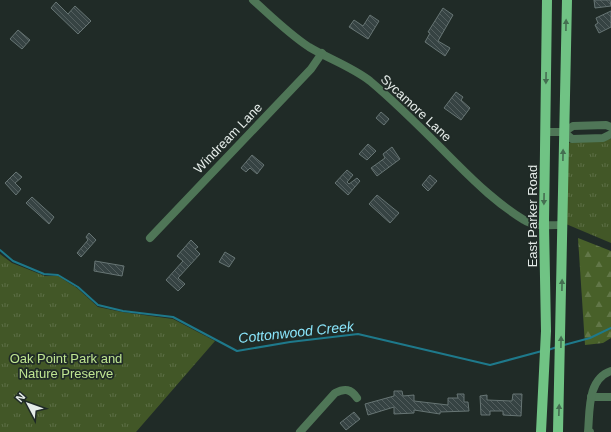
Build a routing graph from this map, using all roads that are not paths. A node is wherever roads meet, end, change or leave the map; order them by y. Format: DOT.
graph roads {
  1 [pos="253,0"];
  2 [pos="547,0"];
  3 [pos="566,0"];
  4 [pos="322,54"];
  5 [pos="611,127"];
  6 [pos="545,132"];
  7 [pos="564,132"];
  8 [pos="611,134"];
  9 [pos="544,224"];
  10 [pos="562,225"];
  11 [pos="150,238"];
  12 [pos="611,371"];
  13 [pos="591,397"];
  14 [pos="611,397"];
  15 [pos="357,398"];
  16 [pos="300,432"];
  17 [pos="541,432"];
  18 [pos="558,432"];
  19 [pos="590,432"];
  1 -- 4 [label="street, Sycamore Lane"];
  2 -- 6 [label="main road, East Parker Road, one-way"];
  7 -- 3 [label="main road, one-way"];
  4 -- 9 [label="street, Sycamore Lane"];
  4 -- 11 [label="street, Windream Lane"];
  5 -- 7 [label="street"];
  6 -- 7 [label="street"];
  6 -- 9 [label="main road, East Parker Road, one-way"];
  7 -- 8 [label="street"];
  10 -- 7 [label="main road, one-way"];
  9 -- 10 [label="street, Sycamore Lane"];
  9 -- 17 [label="main road, East Parker Road"];
  18 -- 10 [label="main road, one-way"];
  12 -- 13 [label="street"];
  13 -- 14 [label="street"];
  13 -- 19 [label="street"];
  15 -- 16 [label="street"];
}
